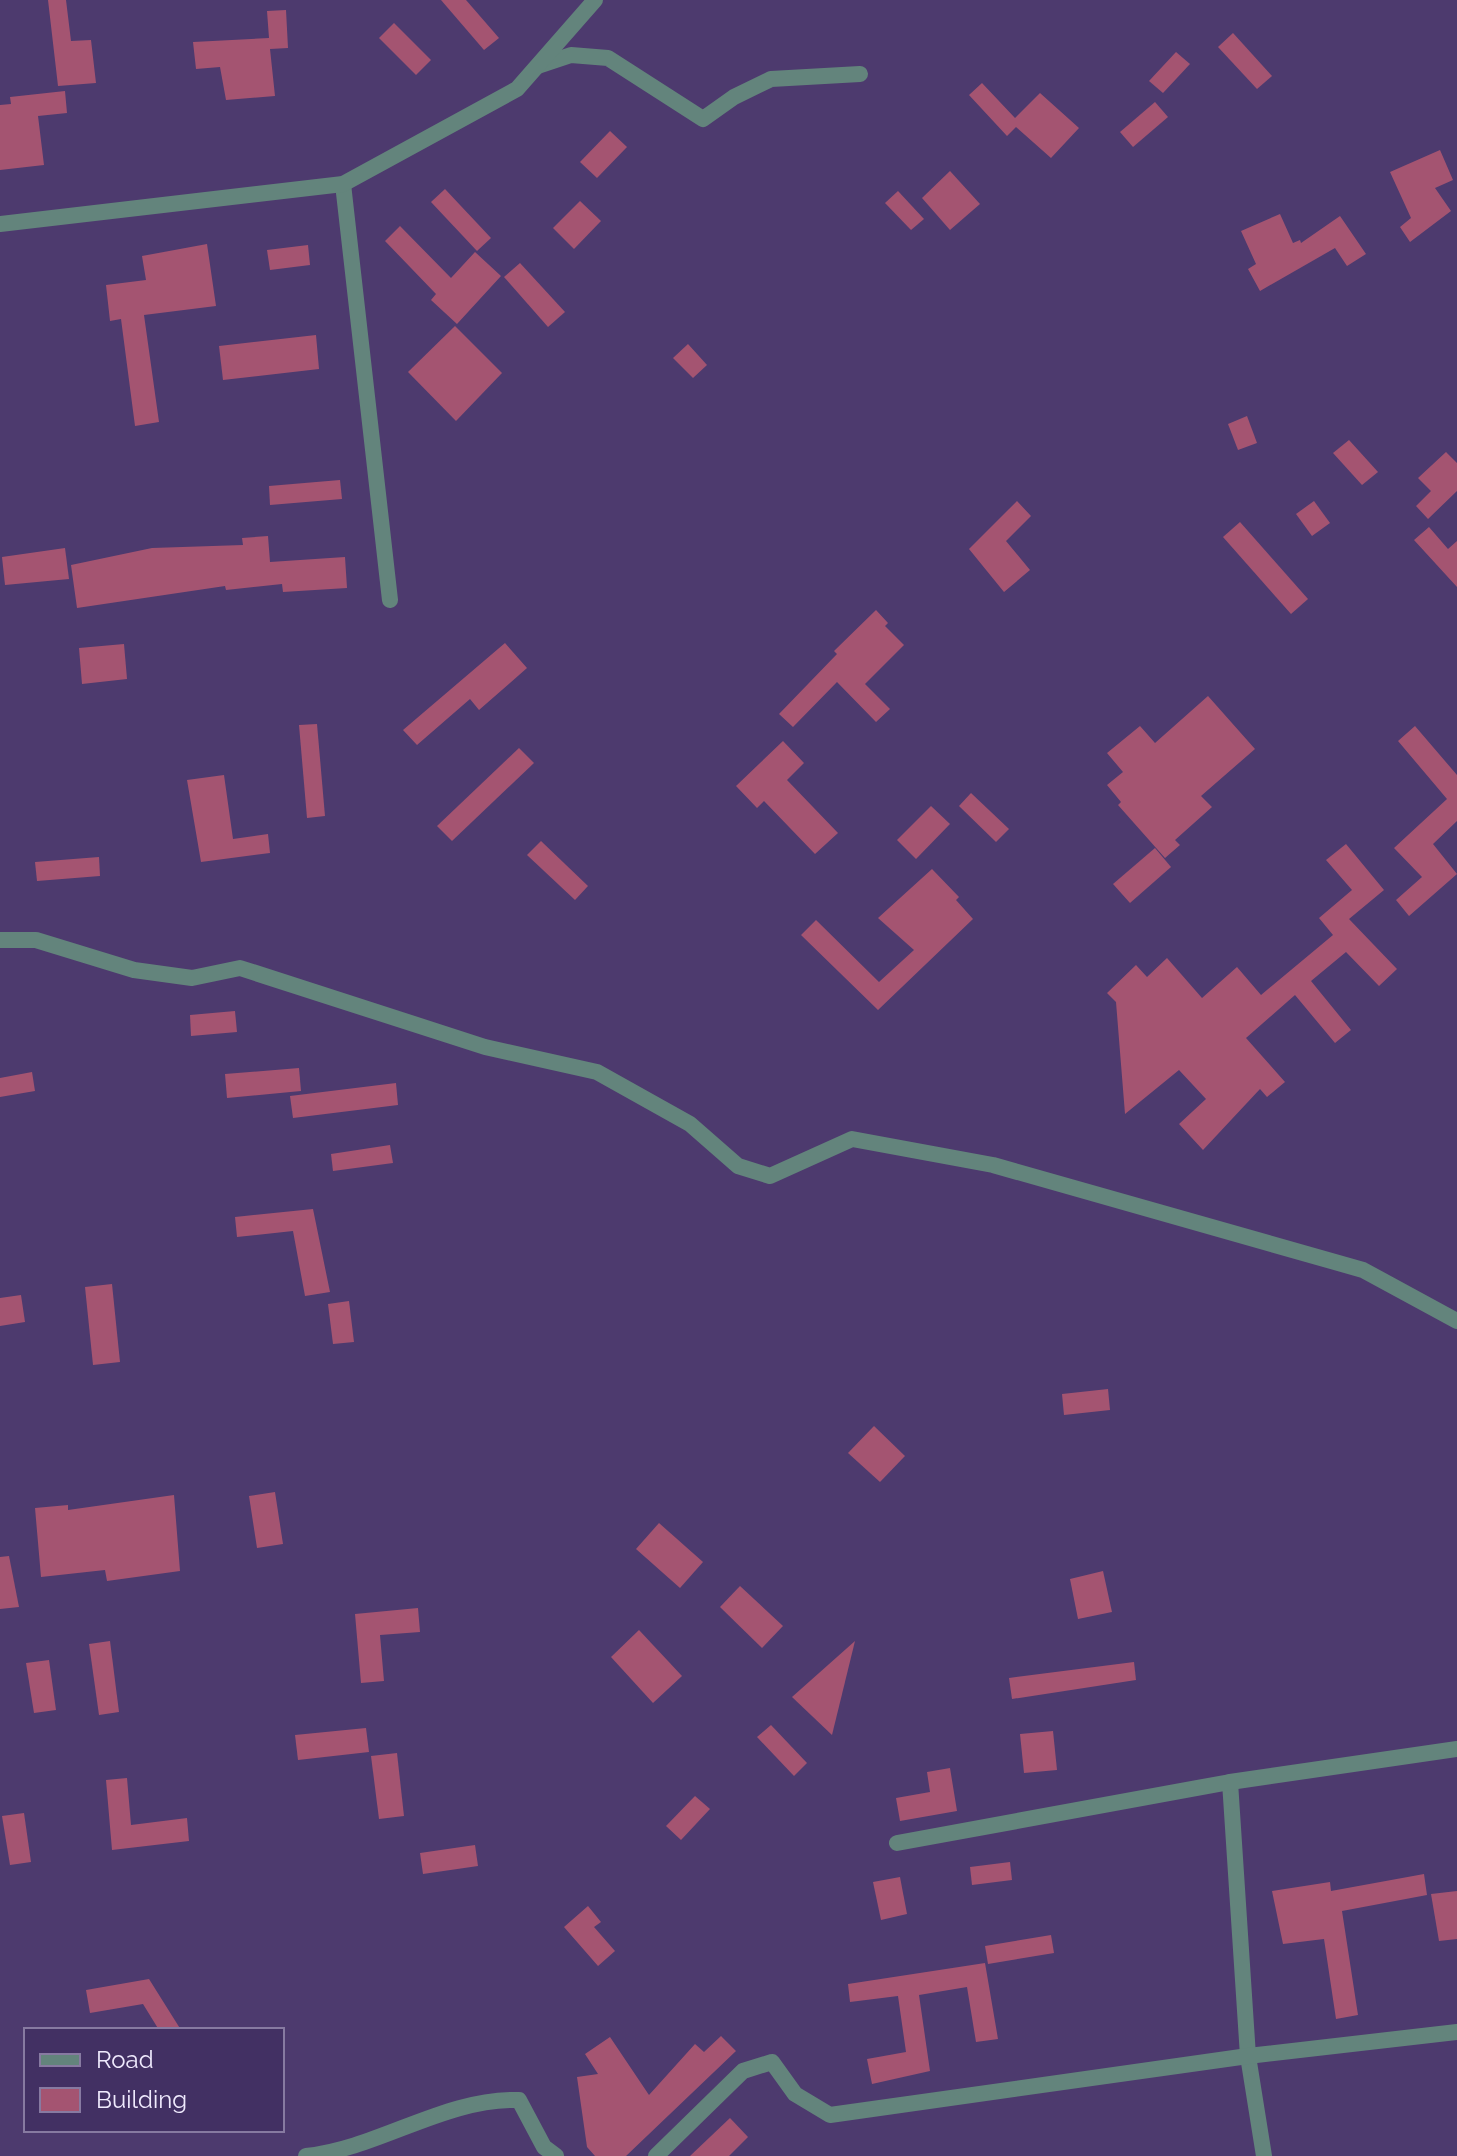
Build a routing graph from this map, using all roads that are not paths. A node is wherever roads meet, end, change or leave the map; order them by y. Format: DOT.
graph roads {
  1 [pos="595,0"];
  2 [pos="537,67"];
  3 [pos="860,74"];
  4 [pos="343,184"];
  5 [pos="0,224"];
  6 [pos="390,600"];
  7 [pos="0,940"];
  8 [pos="1457,1321"];
  9 [pos="1457,1749"];
  10 [pos="1230,1782"];
  11 [pos="897,1843"];
  12 [pos="1457,2032"];
  13 [pos="1248,2056"];
  14 [pos="306,2156"];
  15 [pos="556,2156"];
  16 [pos="656,2156"];
  17 [pos="1264,2156"];
  1 -- 2 [label="street"];
  2 -- 3 [label="street"];
  2 -- 4 [label="street"];
  4 -- 5 [label="street"];
  4 -- 6 [label="street"];
  7 -- 8 [label="street"];
  9 -- 10 [label="street"];
  10 -- 11 [label="street"];
  10 -- 13 [label="street"];
  12 -- 13 [label="street"];
  13 -- 16 [label="street"];
  13 -- 17 [label="street"];
  14 -- 15 [label="street"];
}
